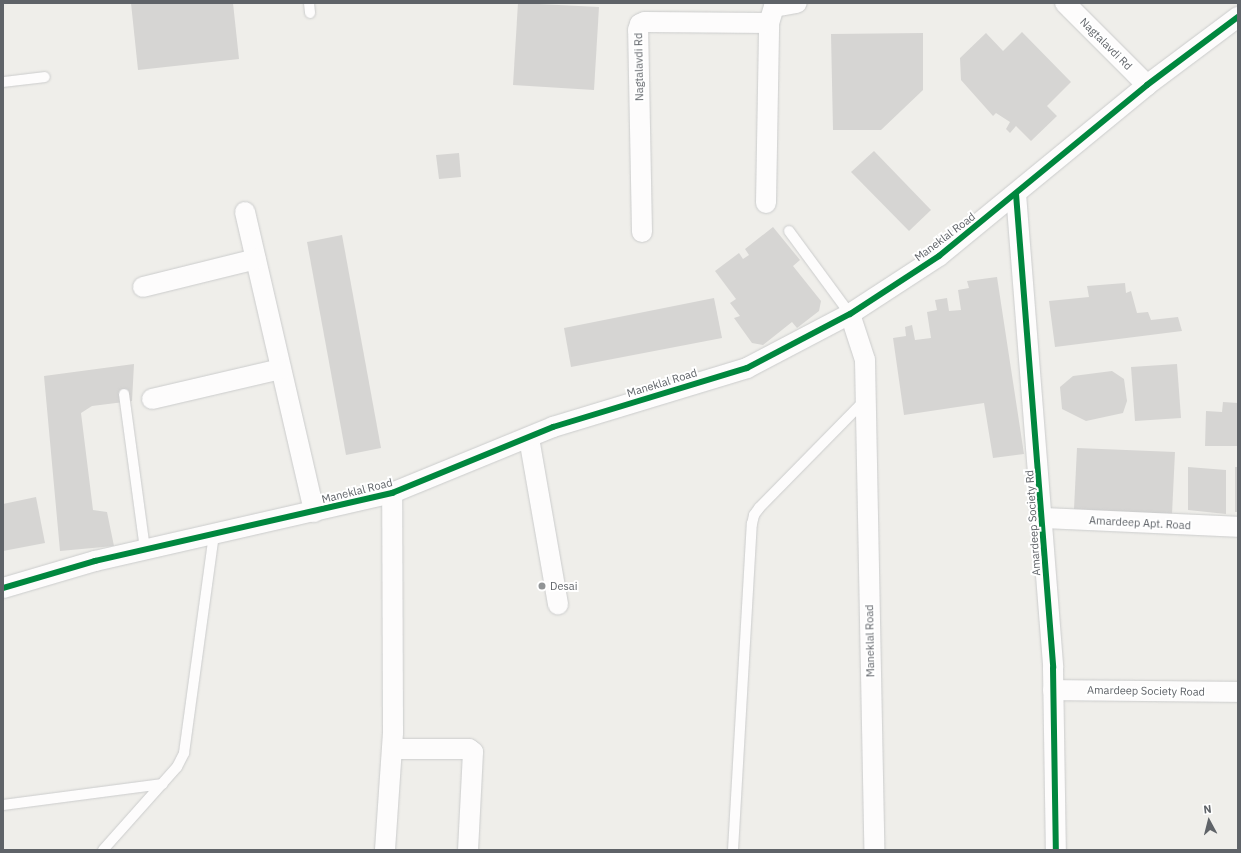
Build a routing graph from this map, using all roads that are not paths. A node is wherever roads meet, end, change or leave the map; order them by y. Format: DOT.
graph roads {
  1 [pos="309,3"];
  2 [pos="797,3"];
  3 [pos="1065,3"];
  4 [pos="310,14"];
  5 [pos="1238,17"];
  6 [pos="769,23"];
  7 [pos="45,76"];
  8 [pos="3,82"];
  9 [pos="1147,85"];
  10 [pos="1016,194"];
  11 [pos="766,203"];
  12 [pos="245,212"];
  13 [pos="789,231"];
  14 [pos="642,232"];
  15 [pos="256,259"];
  16 [pos="143,287"];
  17 [pos="850,314"];
  18 [pos="281,369"];
  19 [pos="124,394"];
  20 [pos="152,399"];
  21 [pos="866,399"];
  22 [pos="529,438"];
  23 [pos="392,493"];
  24 [pos="314,512"];
  25 [pos="1043,518"];
  26 [pos="1238,527"];
  27 [pos="214,534"];
  28 [pos="145,550"];
  29 [pos="3,588"];
  30 [pos="558,605"];
  31 [pos="1053,690"];
  32 [pos="1238,692"];
  33 [pos="393,749"];
  34 [pos="163,784"];
  35 [pos="3,805"];
  36 [pos="103,850"];
  37 [pos="385,850"];
  38 [pos="468,850"];
  39 [pos="733,850"];
  40 [pos="874,850"];
  41 [pos="1056,850"];
  1 -- 4 [label="lane"];
  2 -- 6 [label="street"];
  3 -- 9 [label="street, Nagtalavdi Rd"];
  5 -- 9 [label="street, Maneklal Road"];
  6 -- 11 [label="street"];
  6 -- 14 [label="street, Nagtalavdi Rd"];
  7 -- 8 [label="lane"];
  9 -- 10 [label="street, Maneklal Road"];
  10 -- 17 [label="street, Maneklal Road"];
  10 -- 25 [label="street, Amardeep Society Rd"];
  12 -- 15 [label="street"];
  13 -- 17 [label="lane"];
  15 -- 16 [label="street"];
  15 -- 18 [label="street"];
  17 -- 21 [label="street, Maneklal Road"];
  17 -- 22 [label="street, Maneklal Road"];
  18 -- 20 [label="street"];
  18 -- 24 [label="street"];
  19 -- 28 [label="lane"];
  21 -- 39 [label="lane"];
  21 -- 40 [label="street, Maneklal Road"];
  22 -- 23 [label="street, Maneklal Road"];
  22 -- 30 [label="street"];
  23 -- 24 [label="street, Maneklal Road"];
  23 -- 33 [label="street, Maneklal Road"];
  24 -- 27 [label="street, Maneklal Road"];
  25 -- 26 [label="street, Amardeep Apt. Road"];
  25 -- 31 [label="street, Amardeep Society Rd"];
  27 -- 28 [label="street, Maneklal Road"];
  27 -- 34 [label="lane"];
  28 -- 29 [label="street, Maneklal Road"];
  31 -- 32 [label="street, Amardeep Society Road"];
  31 -- 41 [label="street, Amardeep Society Rd"];
  33 -- 37 [label="street, Maneklal Road"];
  33 -- 38 [label="street"];
  34 -- 35 [label="lane"];
  34 -- 36 [label="lane"];
}
